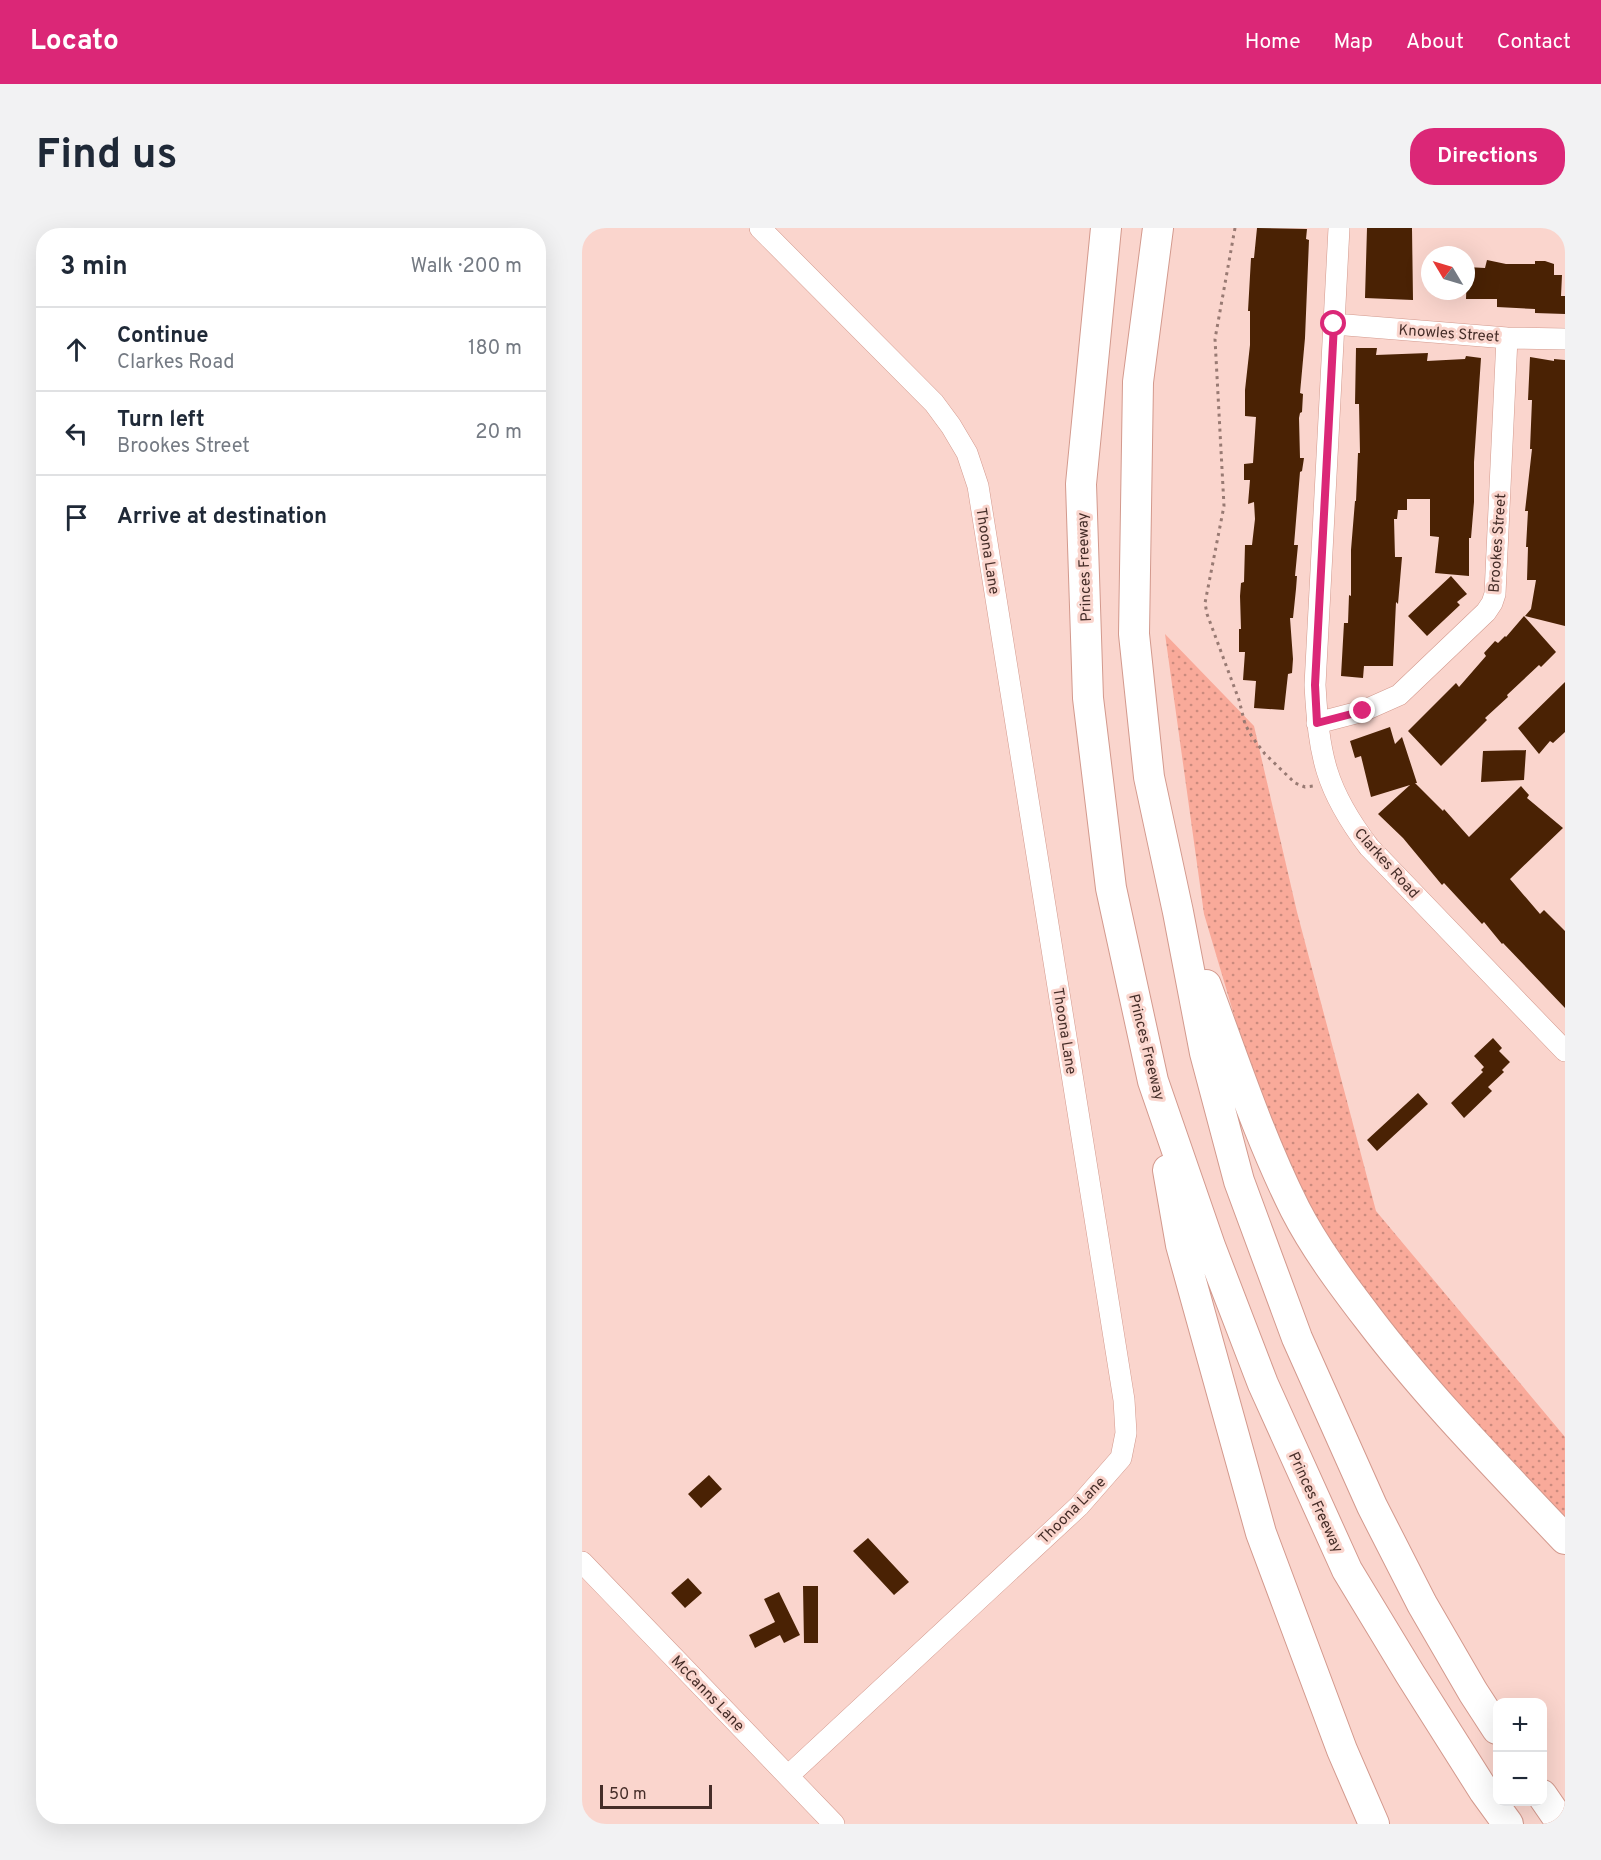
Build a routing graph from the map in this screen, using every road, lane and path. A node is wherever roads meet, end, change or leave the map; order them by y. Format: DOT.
graph roads {
  1 [pos="760,228"];
  2 [pos="1106,228"];
  3 [pos="1158,228"];
  4 [pos="1235,228"];
  5 [pos="1339,228"];
  6 [pos="1334,324"];
  7 [pos="1507,338"];
  8 [pos="1565,339"];
  9 [pos="1317,723"];
  10 [pos="1329,779"];
  11 [pos="1178,912"];
  12 [pos="1565,1051"];
  13 [pos="1152,1081"];
  14 [pos="1565,1539"];
  15 [pos="582,1562"];
  16 [pos="1493,1723"];
  17 [pos="788,1776"];
  18 [pos="1547,1802"];
  19 [pos="834,1824"];
  20 [pos="1374,1824"];
  21 [pos="1508,1824"];
  22 [pos="1562,1824"];
  1 -- 17 [label="street, Thoona Lane"];
  2 -- 13 [label="highway, Princes Freeway"];
  3 -- 11 [label="highway"];
  4 -- 10 [label="path"];
  5 -- 6 [label="street, Clarkes Road"];
  6 -- 7 [label="street, Knowles Street"];
  6 -- 9 [label="street, Clarkes Road"];
  7 -- 8 [label="street, Knowles Street"];
  7 -- 9 [label="street, Brookes Street"];
  9 -- 10 [label="street, Clarkes Road"];
  10 -- 12 [label="street, Clarkes Road"];
  11 -- 14 [label="highway"];
  11 -- 16 [label="highway"];
  13 -- 20 [label="highway"];
  13 -- 21 [label="highway, Princes Freeway"];
  15 -- 17 [label="street, McCanns Lane"];
  17 -- 19 [label="street, McCanns Lane"];
  18 -- 22 [label="highway"];
}
